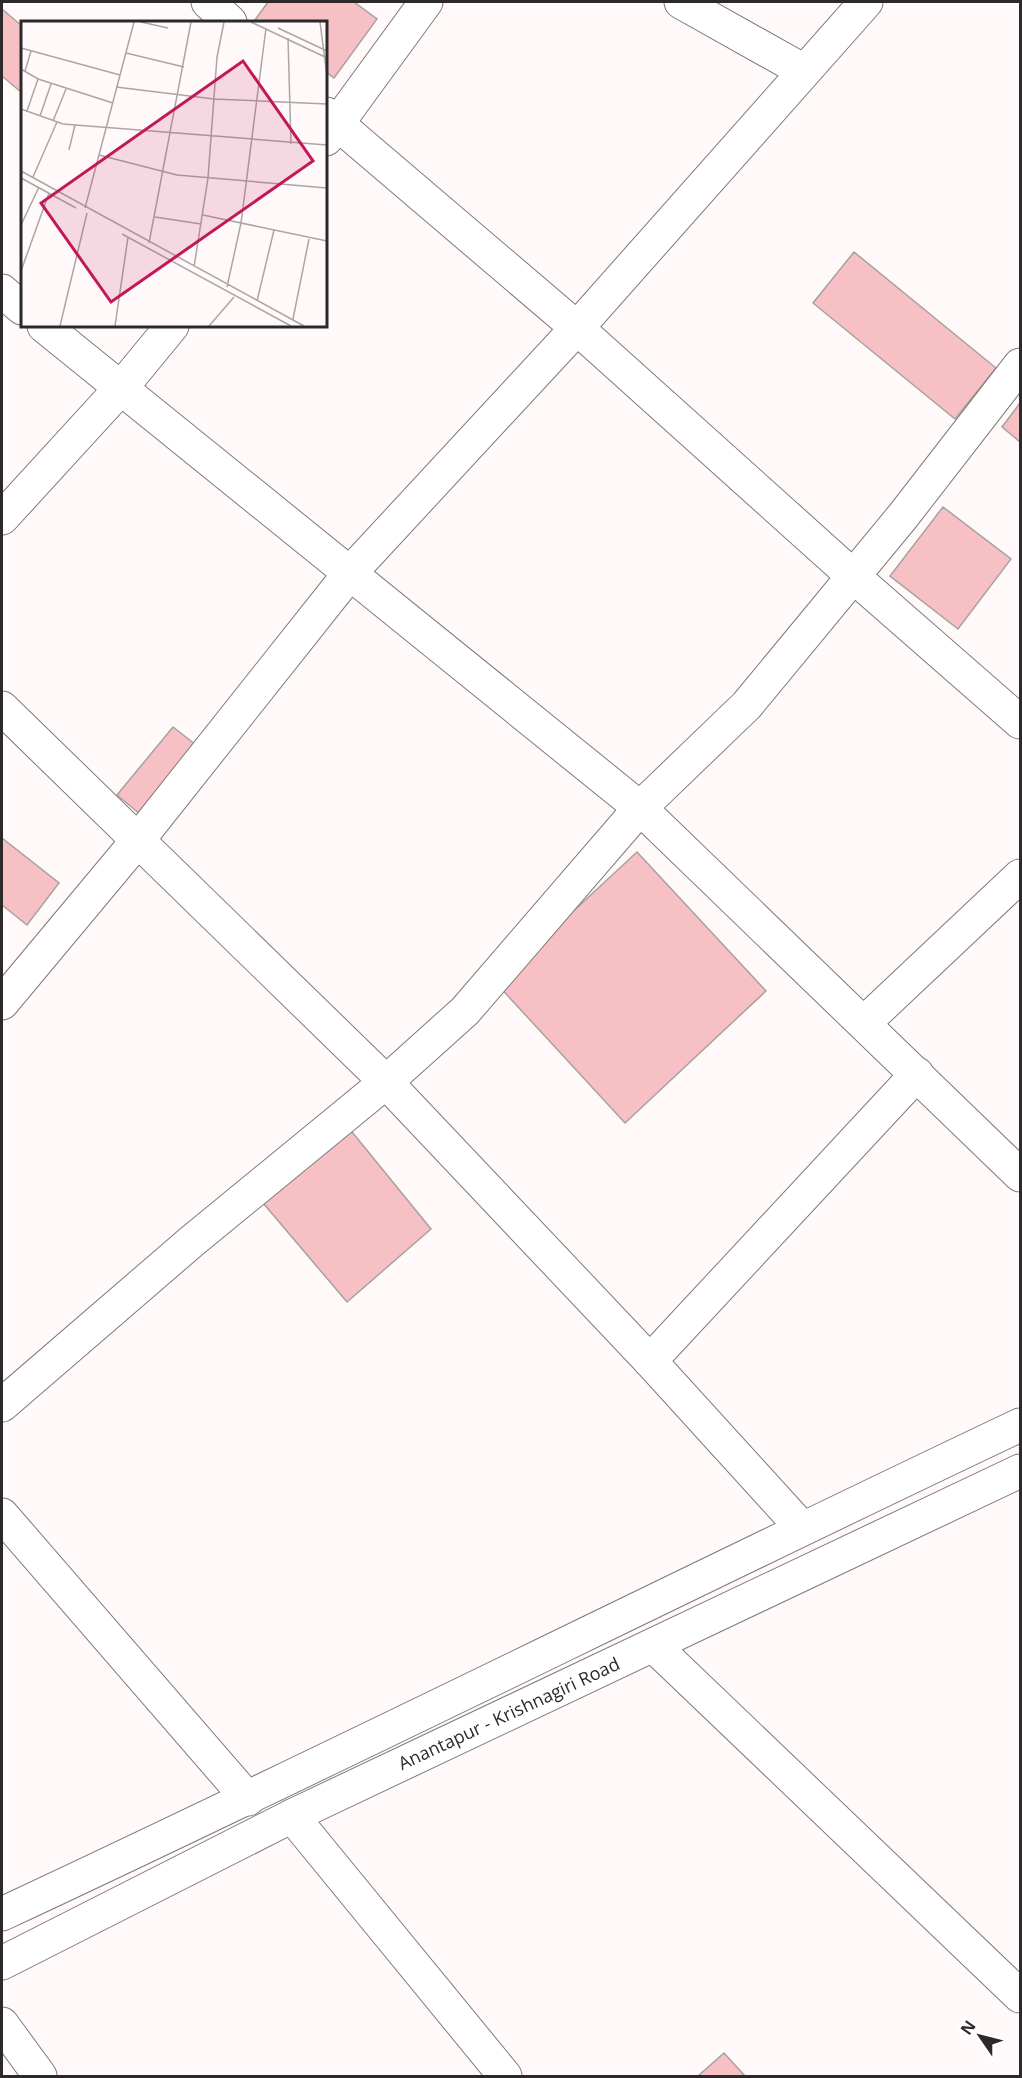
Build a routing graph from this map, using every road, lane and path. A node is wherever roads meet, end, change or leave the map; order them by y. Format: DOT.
graph roads {
  1 [pos="208,2"];
  2 [pos="426,2"];
  3 [pos="681,2"];
  4 [pos="866,2"];
  5 [pos="229,21"];
  6 [pos="804,71"];
  7 [pos="329,126"];
  8 [pos="2,291"];
  9 [pos="21,307"];
  10 [pos="45,327"];
  11 [pos="171,327"];
  12 [pos="577,328"];
  13 [pos="1020,365"];
  14 [pos="121,388"];
  15 [pos="2,518"];
  16 [pos="350,573"];
  17 [pos="853,576"];
  18 [pos="2,708"];
  19 [pos="1020,722"];
  20 [pos="640,808"];
  21 [pos="138,840"];
  22 [pos="1020,876"];
  23 [pos="2,1003"];
  24 [pos="864,1023"];
  25 [pos="917,1074"];
  26 [pos="386,1082"];
  27 [pos="1020,1175"];
  28 [pos="650,1360"];
  29 [pos="2,1405"];
  30 [pos="1020,1425"];
  31 [pos="1020,1471"];
  32 [pos="2,1515"];
  33 [pos="802,1528"];
  34 [pos="654,1646"];
  35 [pos="248,1799"];
  36 [pos="292,1816"];
  37 [pos="2,1914"];
  38 [pos="2,1963"];
  39 [pos="1020,1996"];
  40 [pos="2,2024"];
  41 [pos="40,2076"];
  42 [pos="505,2076"];
  1 -- 5 [label="street"];
  2 -- 7 [label="street"];
  3 -- 6 [label="street"];
  4 -- 6 [label="street"];
  6 -- 12 [label="street"];
  7 -- 12 [label="street"];
  8 -- 9 [label="street"];
  10 -- 14 [label="street"];
  11 -- 14 [label="street"];
  12 -- 16 [label="street"];
  12 -- 17 [label="street"];
  13 -- 17 [label="street"];
  14 -- 15 [label="street"];
  14 -- 16 [label="street"];
  16 -- 20 [label="street"];
  16 -- 21 [label="street"];
  17 -- 19 [label="street"];
  17 -- 20 [label="street"];
  18 -- 21 [label="street"];
  20 -- 24 [label="street"];
  20 -- 26 [label="street"];
  21 -- 23 [label="street"];
  21 -- 26 [label="street"];
  22 -- 24 [label="street"];
  24 -- 25 [label="street"];
  25 -- 27 [label="street"];
  25 -- 28 [label="street"];
  26 -- 28 [label="street"];
  26 -- 29 [label="street"];
  28 -- 33 [label="street"];
  30 -- 33 [label="street, Anantapur - Krishnagiri Road"];
  31 -- 34 [label="street, Anantapur - Krishnagiri Road"];
  32 -- 35 [label="street"];
  33 -- 35 [label="street, Anantapur - Krishnagiri Road"];
  34 -- 36 [label="street, Anantapur - Krishnagiri Road"];
  34 -- 39 [label="street"];
  35 -- 37 [label="street, Anantapur - Krishnagiri Road"];
  36 -- 38 [label="street, Anantapur - Krishnagiri Road"];
  36 -- 42 [label="street"];
  40 -- 41 [label="street"];
}
